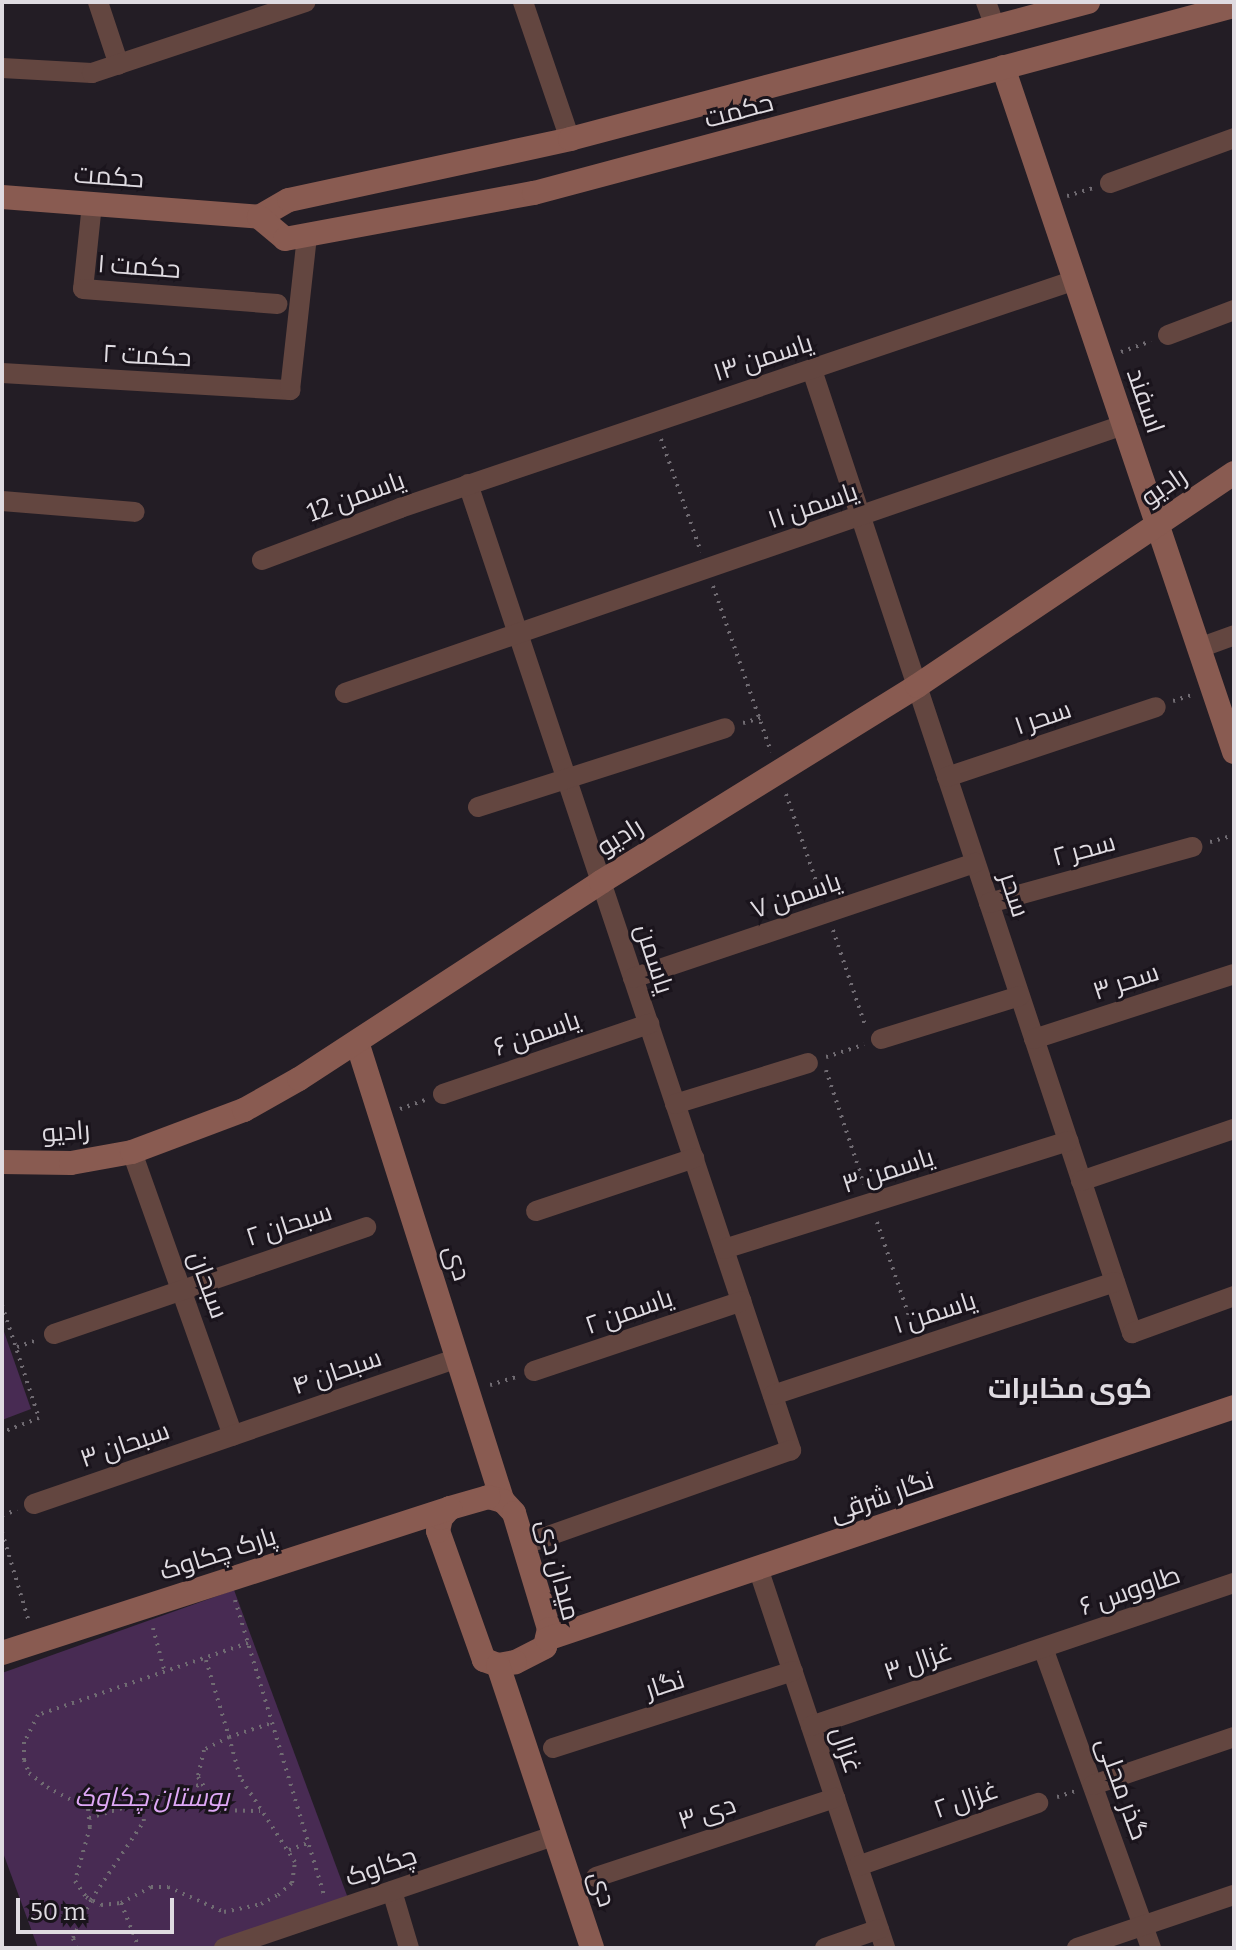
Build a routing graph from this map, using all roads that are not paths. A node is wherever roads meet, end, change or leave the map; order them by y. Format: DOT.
graph roads {
  1 [pos="98,2"];
  2 [pos="306,2"];
  3 [pos="523,2"];
  4 [pos="986,2"];
  5 [pos="1088,2"];
  6 [pos="1234,6"];
  7 [pos="995,27"];
  8 [pos="119,65"];
  9 [pos="1003,67"];
  10 [pos="2,68"];
  11 [pos="1234,138"];
  12 [pos="570,139"];
  13 [pos="1110,183"];
  14 [pos="2,197"];
  15 [pos="92,204"];
  16 [pos="259,217"];
  17 [pos="307,235"];
  18 [pos="1075,280"];
  19 [pos="277,304"];
  20 [pos="1234,310"];
  21 [pos="1168,335"];
  22 [pos="812,370"];
  23 [pos="2,373"];
  24 [pos="1123,425"];
  25 [pos="1234,473"];
  26 [pos="468,484"];
  27 [pos="2,501"];
  28 [pos="135,512"];
  29 [pos="861,517"];
  30 [pos="1157,526"];
  31 [pos="262,560"];
  32 [pos="1234,635"];
  33 [pos="519,636"];
  34 [pos="1199,648"];
  35 [pos="917,686"];
  36 [pos="345,693"];
  37 [pos="1156,707"];
  38 [pos="725,728"];
  39 [pos="1234,752"];
  40 [pos="947,777"];
  41 [pos="567,780"];
  42 [pos="478,807"];
  43 [pos="1192,847"];
  44 [pos="975,863"];
  45 [pos="601,882"];
  46 [pos="989,903"];
  47 [pos="1234,974"];
  48 [pos="633,978"];
  49 [pos="1020,996"];
  50 [pos="649,1024"];
  51 [pos="881,1039"];
  52 [pos="1034,1039"];
  53 [pos="357,1042"];
  54 [pos="808,1063"];
  55 [pos="443,1094"];
  56 [pos="675,1104"];
  57 [pos="1234,1129"];
  58 [pos="1068,1141"];
  59 [pos="132,1152"];
  60 [pos="694,1158"];
  61 [pos="2,1162"];
  62 [pos="1081,1181"];
  63 [pos="536,1211"];
  64 [pos="366,1227"];
  65 [pos="724,1249"];
  66 [pos="1115,1282"];
  67 [pos="182,1287"];
  68 [pos="1234,1296"];
  69 [pos="742,1301"];
  70 [pos="54,1334"];
  71 [pos="458,1358"];
  72 [pos="534,1371"];
  73 [pos="773,1395"];
  74 [pos="1234,1407"];
  75 [pos="233,1436"];
  76 [pos="503,1501"];
  77 [pos="34,1504"];
  78 [pos="450,1508"];
  79 [pos="523,1545"];
  80 [pos="758,1568"];
  81 [pos="1234,1583"];
  82 [pos="547,1639"];
  83 [pos="1043,1648"];
  84 [pos="2,1653"];
  85 [pos="498,1665"];
  86 [pos="793,1671"];
  87 [pos="811,1726"];
  88 [pos="1234,1737"];
  89 [pos="553,1748"];
  90 [pos="1093,1785"];
  91 [pos="835,1798"];
  92 [pos="1038,1803"];
  93 [pos="555,1835"];
  94 [pos="858,1866"];
  95 [pos="596,1877"];
  96 [pos="392,1891"];
  97 [pos="1234,1895"];
  98 [pos="1144,1926"];
  99 [pos="882,1938"];
  100 [pos="224,1948"];
  101 [pos="409,1948"];
  102 [pos="592,1948"];
  103 [pos="825,1948"];
  104 [pos="1077,1948"];
  105 [pos="1151,1948"];
  1 -- 8 [label="street"];
  2 -- 8 [label="street"];
  3 -- 12 [label="street"];
  4 -- 7 [label="street"];
  5 -- 7 [label="street, حکمت"];
  6 -- 9 [label="street, حکمت"];
  7 -- 12 [label="street, حکمت"];
  8 -- 10 [label="street"];
  9 -- 17 [label="street, حکمت"];
  9 -- 18 [label="street, اسفند"];
  11 -- 13 [label="street"];
  12 -- 16 [label="street, حکمت"];
  14 -- 15 [label="street, حکمت"];
  15 -- 16 [label="street, حکمت"];
  15 -- 19 [label="street, حکمت ۱"];
  16 -- 17 [label="street, حکمت"];
  17 -- 23 [label="street, حکمت ۲"];
  18 -- 22 [label="street, یاسمن ۱۳"];
  18 -- 24 [label="street, اسفند"];
  20 -- 21 [label="street"];
  22 -- 26 [label="street, یاسمن ۱۳"];
  22 -- 29 [label="street, سحر"];
  24 -- 29 [label="street, یاسمن ۱۱"];
  24 -- 30 [label="street, اسفند"];
  25 -- 30 [label="street, رادیو"];
  26 -- 31 [label="street, یاسمن 12"];
  26 -- 33 [label="street, یاسمن"];
  27 -- 28 [label="street"];
  29 -- 33 [label="street, یاسمن ۱۱"];
  29 -- 35 [label="street, سحر"];
  30 -- 34 [label="street, اسفند"];
  30 -- 35 [label="street, رادیو"];
  32 -- 34 [label="street"];
  33 -- 36 [label="street, یاسمن ۱۱"];
  33 -- 41 [label="street, یاسمن"];
  34 -- 39 [label="street, اسفند"];
  35 -- 40 [label="street, سحر"];
  35 -- 45 [label="street, رادیو"];
  37 -- 40 [label="street, سحر ۱"];
  38 -- 41 [label="street"];
  40 -- 44 [label="street, سحر"];
  41 -- 42 [label="street"];
  41 -- 45 [label="street, یاسمن"];
  43 -- 46 [label="street, سحر ۲"];
  44 -- 46 [label="street, سحر"];
  44 -- 48 [label="street, یاسمن ۷"];
  45 -- 48 [label="street, یاسمن"];
  45 -- 53 [label="street, رادیو"];
  46 -- 49 [label="street, سحر"];
  47 -- 52 [label="street, سحر ۳"];
  48 -- 50 [label="street, یاسمن"];
  49 -- 51 [label="street"];
  49 -- 52 [label="street, سحر"];
  50 -- 55 [label="street, یاسمن ۶"];
  50 -- 56 [label="street, یاسمن"];
  52 -- 58 [label="street, سحر"];
  53 -- 59 [label="street, رادیو"];
  53 -- 71 [label="street, دی"];
  54 -- 56 [label="street"];
  56 -- 60 [label="street, یاسمن"];
  57 -- 62 [label="street"];
  58 -- 62 [label="street, سحر"];
  58 -- 65 [label="street, یاسمن ۳"];
  59 -- 61 [label="street, رادیو"];
  59 -- 67 [label="street, سبحان"];
  60 -- 63 [label="street"];
  60 -- 65 [label="street, یاسمن"];
  62 -- 66 [label="street, سحر"];
  64 -- 67 [label="street, سبحان ۲"];
  65 -- 69 [label="street, یاسمن"];
  66 -- 68 [label="street, سحر"];
  66 -- 73 [label="street, یاسمن ۱"];
  67 -- 70 [label="street, سبحان ۲"];
  67 -- 75 [label="street, سبحان"];
  69 -- 72 [label="street, یاسمن ۲"];
  69 -- 73 [label="street, یاسمن"];
  71 -- 75 [label="street, سبحان ۴"];
  71 -- 76 [label="street, دی"];
  73 -- 79 [label="street, یاسمن"];
  74 -- 80 [label="street, نگار شرقی"];
  75 -- 77 [label="street, سبحان ۳"];
  76 -- 78 [label="street, میدان دی"];
  76 -- 79 [label="street, میدان دی"];
  78 -- 84 [label="street, پارک چکاوک"];
  78 -- 85 [label="street"];
  79 -- 82 [label="street, میدان دی"];
  80 -- 82 [label="street, نگار شرقی"];
  80 -- 86 [label="street, غزال"];
  81 -- 83 [label="street, طاووس ۶"];
  82 -- 85 [label="street, میدان دی"];
  83 -- 87 [label="street, غزال ۳"];
  83 -- 90 [label="street, گذر محلی"];
  85 -- 93 [label="street, دی"];
  86 -- 87 [label="street, غزال"];
  86 -- 89 [label="street, نگار"];
  87 -- 91 [label="street, غزال"];
  88 -- 90 [label="street"];
  90 -- 98 [label="street, گذر محلی"];
  91 -- 94 [label="street, غزال"];
  91 -- 95 [label="street, دی ۳"];
  92 -- 94 [label="street, غزال ۲"];
  93 -- 96 [label="street, چکاوک"];
  93 -- 102 [label="street, دی"];
  94 -- 99 [label="street, غزال"];
  96 -- 100 [label="street, چکاوک"];
  96 -- 101 [label="street"];
  97 -- 98 [label="street"];
  98 -- 104 [label="street"];
  98 -- 105 [label="street, گذر محلی"];
  99 -- 103 [label="street"];
}
